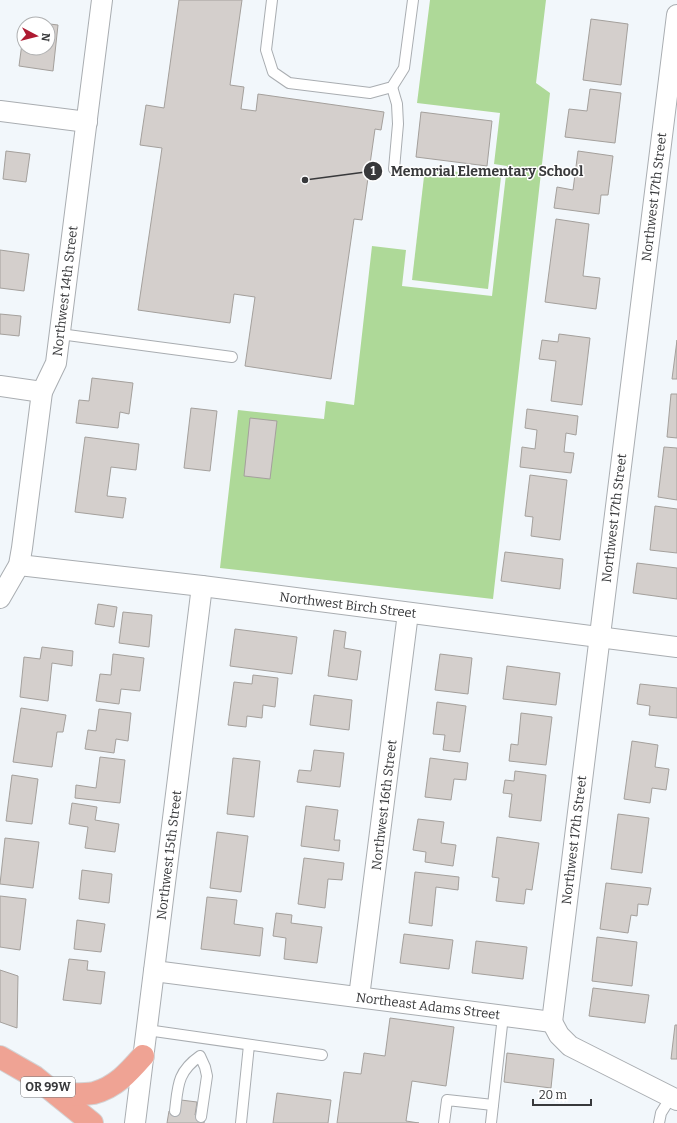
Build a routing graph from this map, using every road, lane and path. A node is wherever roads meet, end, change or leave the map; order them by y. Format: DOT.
graph roads {
  1 [pos="102,0"];
  2 [pos="272,0"];
  3 [pos="413,0"];
  4 [pos="677,15"];
  5 [pos="392,87"];
  6 [pos="0,111"];
  7 [pos="87,122"];
  8 [pos="394,169"];
  9 [pos="60,334"];
  10 [pos="232,357"];
  11 [pos="0,386"];
  12 [pos="42,392"];
  13 [pos="19,565"];
  14 [pos="202,586"];
  15 [pos="0,598"];
  16 [pos="408,613"];
  17 [pos="599,637"];
  18 [pos="677,647"];
  19 [pos="154,971"];
  20 [pos="359,997"];
  21 [pos="503,1016"];
  22 [pos="552,1022"];
  23 [pos="147,1030"];
  24 [pos="202,1038"];
  25 [pos="249,1045"];
  26 [pos="322,1055"];
  27 [pos="144,1056"];
  28 [pos="200,1056"];
  29 [pos="0,1057"];
  30 [pos="57,1094"];
  31 [pos="674,1098"];
  32 [pos="493,1106"];
  33 [pos="175,1111"];
  34 [pos="201,1117"];
  35 [pos="92,1123"];
  36 [pos="135,1123"];
  37 [pos="241,1123"];
  38 [pos="444,1123"];
  39 [pos="491,1123"];
  40 [pos="659,1123"];
  1 -- 7 [label="street, Northwest 14th Street"];
  2 -- 5 [label="lane"];
  3 -- 5 [label="lane"];
  4 -- 17 [label="street, Northwest 17th Street"];
  5 -- 8 [label="lane"];
  6 -- 7 [label="street"];
  7 -- 9 [label="street, Northwest 14th Street"];
  9 -- 10 [label="lane"];
  9 -- 12 [label="street, Northwest 14th Street"];
  11 -- 12 [label="street"];
  12 -- 13 [label="street, Northwest 14th Street"];
  13 -- 14 [label="street, Northwest Birch Street"];
  13 -- 15 [label="street, Northwest 14th Street"];
  14 -- 16 [label="street, Northwest Birch Street"];
  14 -- 19 [label="street, Northwest 15th Street"];
  16 -- 17 [label="street, Northwest Birch Street"];
  16 -- 20 [label="street, Northwest 16th Street"];
  17 -- 18 [label="street, Northwest Birch Street"];
  17 -- 22 [label="street, Northwest 17th Street"];
  19 -- 20 [label="street, Northeast Adams Street"];
  19 -- 23 [label="street, Northwest 15th Street"];
  20 -- 21 [label="street, Northeast Adams Street"];
  21 -- 22 [label="street, Northeast Adams Street"];
  21 -- 32 [label="lane"];
  22 -- 31 [label="street"];
  23 -- 24 [label="lane"];
  23 -- 27 [label="street, Northwest 15th Street"];
  24 -- 25 [label="lane"];
  24 -- 28 [label="lane"];
  25 -- 26 [label="lane"];
  25 -- 37 [label="lane"];
  27 -- 30 [label="highway"];
  27 -- 36 [label="street, Northwest 15th Street"];
  28 -- 33 [label="lane"];
  28 -- 34 [label="lane"];
  29 -- 30 [label="highway, OR 99W"];
  30 -- 35 [label="highway, OR 99W"];
  31 -- 40 [label="lane"];
  32 -- 38 [label="lane"];
  32 -- 39 [label="lane"];
}
